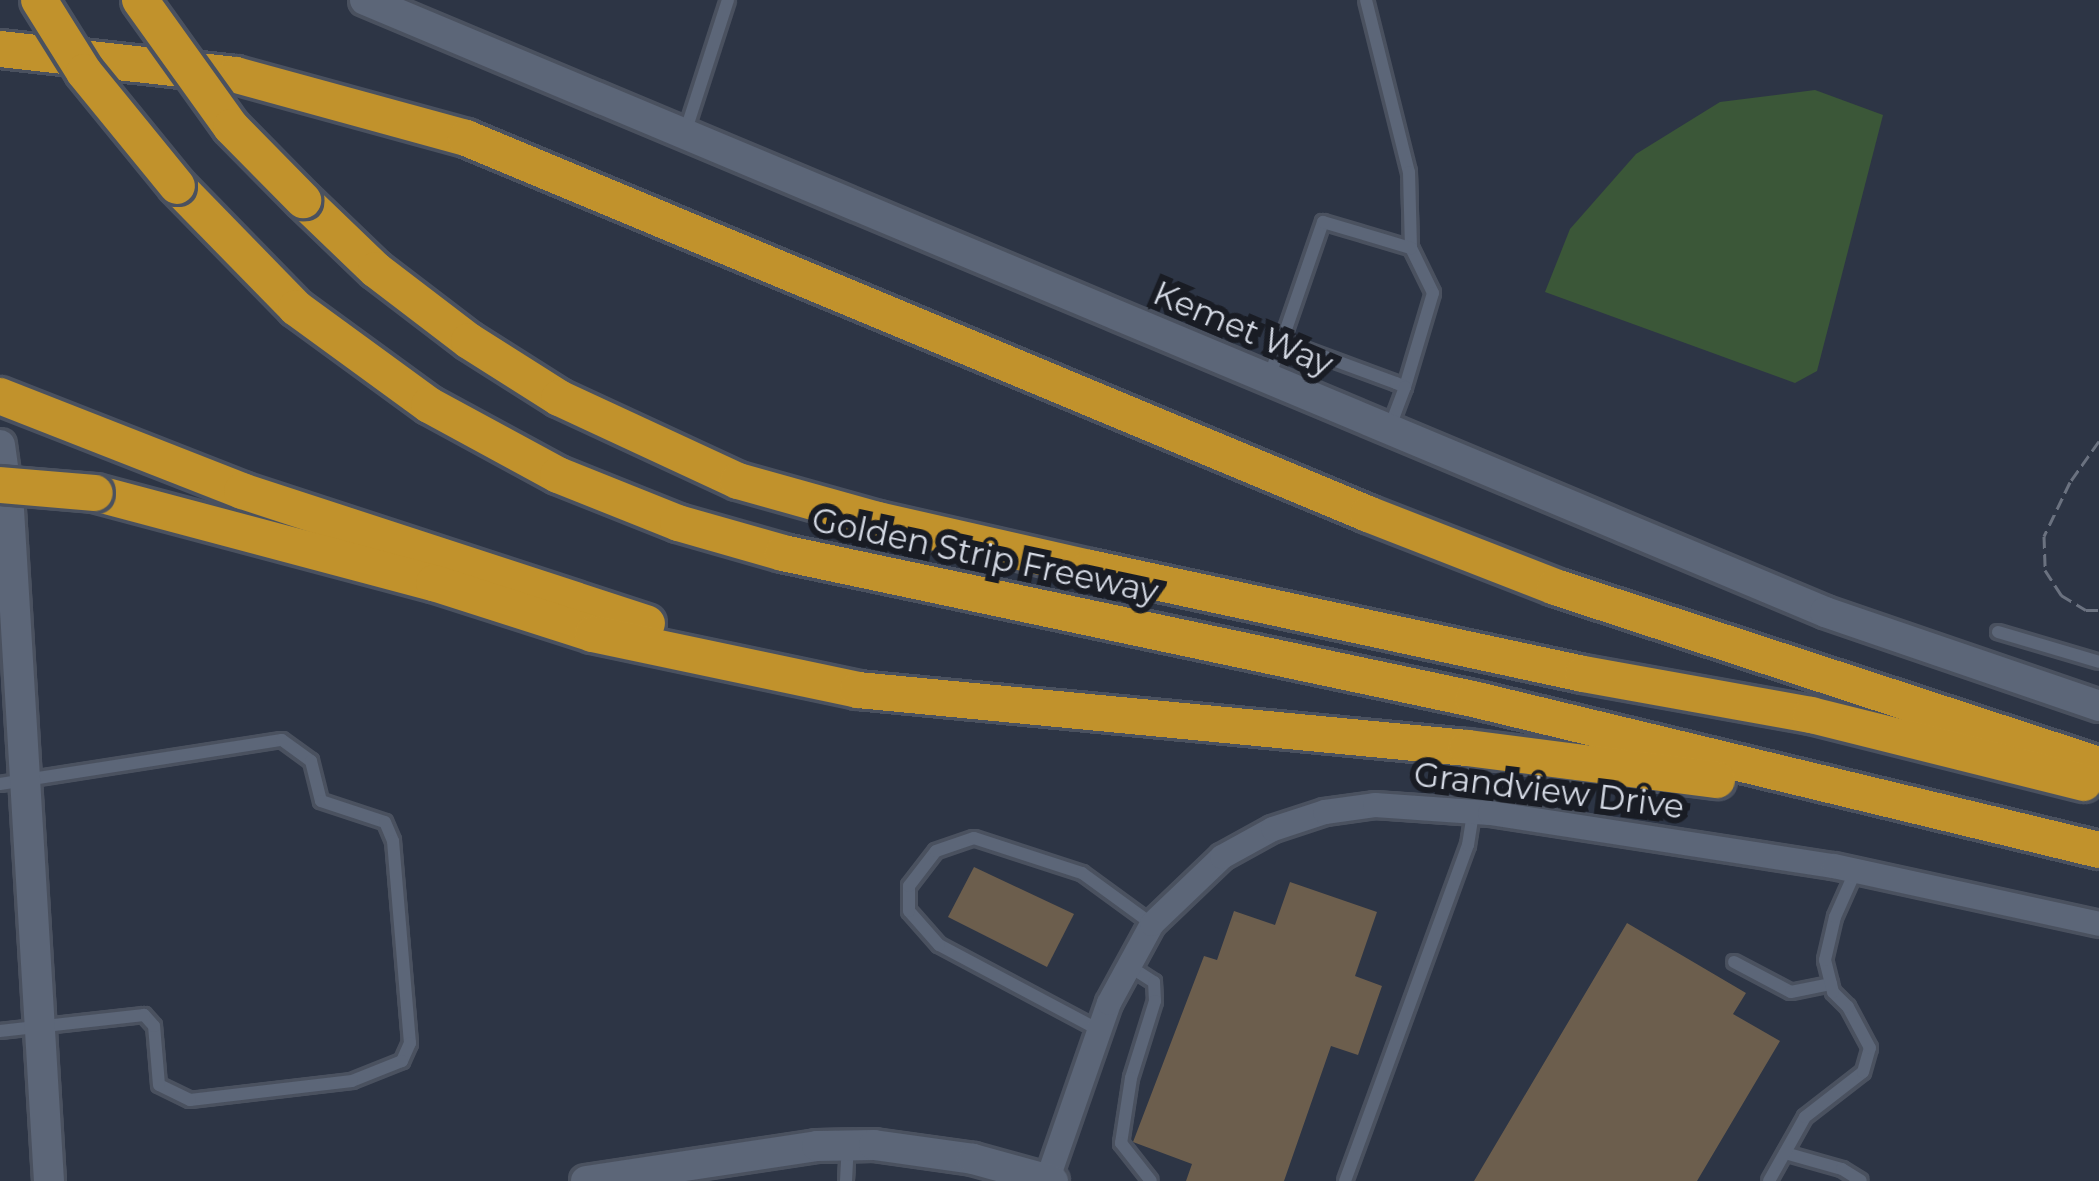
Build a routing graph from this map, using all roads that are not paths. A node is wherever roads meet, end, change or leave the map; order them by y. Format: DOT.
graph roads {
  1 [pos="39,0"];
  2 [pos="140,0"];
  3 [pos="365,0"];
  4 [pos="728,0"];
  5 [pos="1366,0"];
  6 [pos="0,49"];
  7 [pos="55,57"];
  8 [pos="0,59"];
  9 [pos="685,135"];
  10 [pos="1411,248"];
  11 [pos="1282,341"];
  12 [pos="1268,379"];
  13 [pos="1405,387"];
  14 [pos="0,395"];
  15 [pos="1389,430"];
  16 [pos="0,446"];
  17 [pos="0,485"];
  18 [pos="1998,632"];
  19 [pos="2099,662"];
  20 [pos="858,690"];
  21 [pos="2099,706"];
  22 [pos="2099,765"];
  23 [pos="13,782"];
  24 [pos="2099,787"];
  25 [pos="1888,803"];
  26 [pos="1473,812"];
  27 [pos="2099,850"];
  28 [pos="1856,871"];
  29 [pos="1152,924"];
  30 [pos="2099,924"];
  31 [pos="1734,962"];
  32 [pos="1127,965"];
  33 [pos="1831,984"];
  34 [pos="40,1026"];
  35 [pos="1099,1030"];
  36 [pos="0,1031"];
  37 [pos="848,1146"];
  38 [pos="1785,1153"];
  39 [pos="1050,1180"];
  40 [pos="49,1181"];
  41 [pos="586,1181"];
  42 [pos="846,1181"];
  43 [pos="1151,1181"];
  44 [pos="1346,1181"];
  45 [pos="1769,1181"];
  46 [pos="1862,1181"];
  1 -- 25 [label="highway, Golden Strip Freeway, bridge"];
  2 -- 24 [label="highway, Golden Strip Freeway, bridge"];
  3 -- 9 [label="street, Kemet Way"];
  4 -- 9 [label="lane"];
  5 -- 10 [label="lane"];
  6 -- 7 [label="highway"];
  7 -- 8 [label="highway"];
  7 -- 22 [label="highway"];
  9 -- 12 [label="street, Kemet Way"];
  10 -- 11 [label="lane"];
  10 -- 13 [label="lane"];
  11 -- 12 [label="lane"];
  11 -- 13 [label="lane"];
  12 -- 15 [label="street, Kemet Way"];
  13 -- 15 [label="lane"];
  14 -- 20 [label="highway"];
  15 -- 21 [label="street, Kemet Way"];
  16 -- 23 [label="street"];
  17 -- 20 [label="highway, bridge"];
  18 -- 19 [label="lane"];
  20 -- 25 [label="highway"];
  23 -- 34 [label="street"];
  23 -- 34 [label="lane"];
  25 -- 27 [label="highway, Golden Strip Freeway"];
  26 -- 28 [label="street, Grandview Drive"];
  26 -- 29 [label="street, Grandview Drive"];
  26 -- 44 [label="lane"];
  28 -- 30 [label="street, Grandview Drive"];
  28 -- 33 [label="lane"];
  29 -- 32 [label="street, Grandview Drive"];
  29 -- 35 [label="lane"];
  31 -- 33 [label="lane"];
  32 -- 35 [label="street, Grandview Drive"];
  32 -- 43 [label="lane"];
  33 -- 38 [label="lane"];
  34 -- 36 [label="lane"];
  34 -- 40 [label="street"];
  35 -- 39 [label="street, Grandview Drive"];
  37 -- 39 [label="street"];
  37 -- 41 [label="street"];
  37 -- 42 [label="lane"];
  38 -- 45 [label="lane"];
  38 -- 46 [label="lane"];
}
